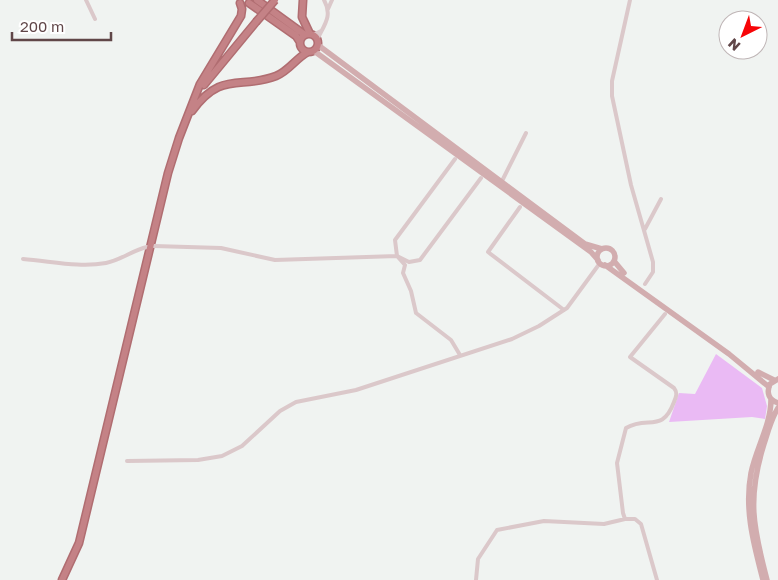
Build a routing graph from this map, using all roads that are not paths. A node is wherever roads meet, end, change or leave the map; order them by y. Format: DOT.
graph roads {
  1 [pos="86,0"];
  2 [pos="257,0"];
  3 [pos="275,0"];
  4 [pos="303,0"];
  5 [pos="324,0"];
  6 [pos="332,0"];
  7 [pos="630,0"];
  8 [pos="238,2"];
  9 [pos="251,2"];
  10 [pos="328,11"];
  11 [pos="95,19"];
  12 [pos="300,42"];
  13 [pos="312,42"];
  14 [pos="192,105"];
  15 [pos="186,120"];
  16 [pos="526,133"];
  17 [pos="455,159"];
  18 [pos="480,178"];
  19 [pos="503,179"];
  20 [pos="661,199"];
  21 [pos="520,207"];
  22 [pos="645,229"];
  23 [pos="154,246"];
  24 [pos="147,247"];
  25 [pos="602,249"];
  26 [pos="396,256"];
  27 [pos="23,259"];
  28 [pos="614,261"];
  29 [pos="601,263"];
  30 [pos="645,284"];
  31 [pos="564,310"];
  32 [pos="665,314"];
  33 [pos="460,355"];
  34 [pos="776,380"];
  35 [pos="769,387"];
  36 [pos="771,399"];
  37 [pos="778,403"];
  38 [pos="778,408"];
  39 [pos="127,461"];
  40 [pos="626,519"];
  41 [pos="62,580"];
  42 [pos="476,580"];
  43 [pos="657,580"];
  44 [pos="763,580"];
  45 [pos="767,580"];
  1 -- 11 [label="street"];
  2 -- 13 [label="highway"];
  3 -- 14 [label="highway, bridge"];
  4 -- 13 [label="highway"];
  5 -- 10 [label="street"];
  6 -- 10 [label="street"];
  7 -- 22 [label="street"];
  8 -- 9 [label="highway"];
  8 -- 14 [label="highway"];
  9 -- 12 [label="highway"];
  10 -- 13 [label="street"];
  12 -- 13 [label="highway"];
  12 -- 13 [label="highway"];
  13 -- 15 [label="highway"];
  13 -- 25 [label="main road"];
  13 -- 29 [label="main road"];
  14 -- 15 [label="highway"];
  15 -- 41 [label="highway"];
  16 -- 19 [label="street"];
  17 -- 26 [label="street"];
  18 -- 26 [label="street"];
  20 -- 22 [label="street"];
  21 -- 31 [label="street"];
  22 -- 30 [label="street"];
  23 -- 26 [label="street"];
  24 -- 27 [label="street"];
  25 -- 28 [label="main road"];
  25 -- 29 [label="main road"];
  26 -- 33 [label="street"];
  28 -- 29 [label="main road"];
  28 -- 34 [label="main road"];
  29 -- 31 [label="street"];
  29 -- 35 [label="main road"];
  31 -- 33 [label="street"];
  32 -- 40 [label="street"];
  33 -- 39 [label="street"];
  34 -- 35 [label="main road"];
  35 -- 36 [label="main road"];
  36 -- 37 [label="main road"];
  36 -- 44 [label="main road"];
  38 -- 45 [label="main road"];
  40 -- 42 [label="street"];
  40 -- 43 [label="street"];
}
